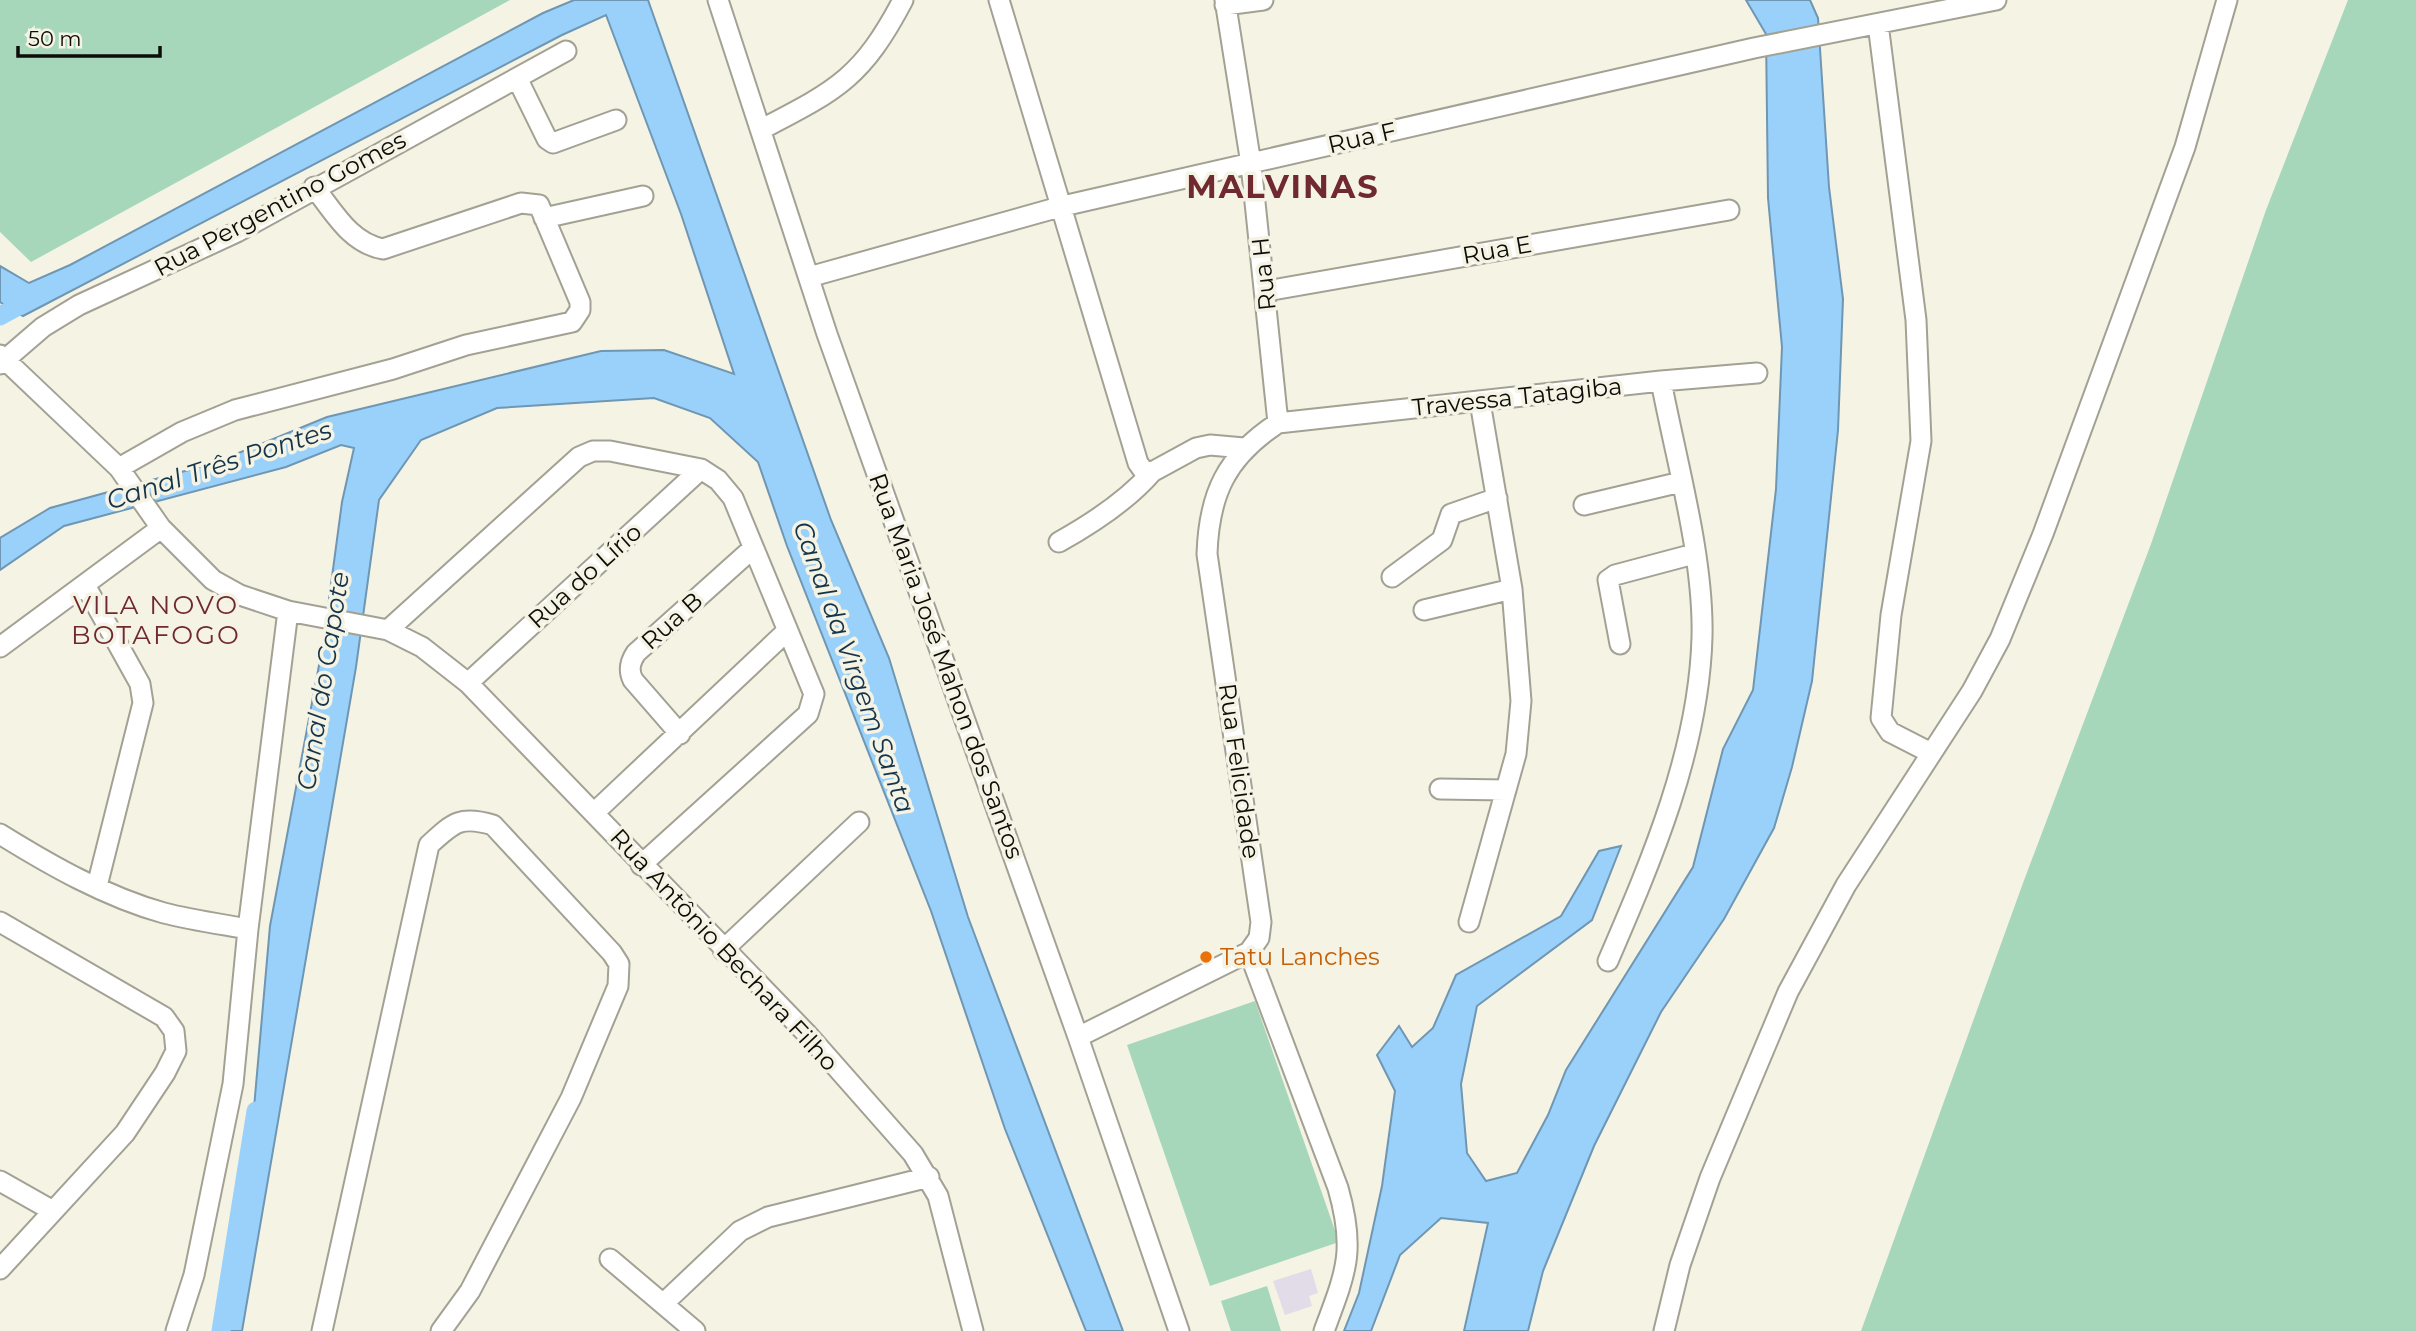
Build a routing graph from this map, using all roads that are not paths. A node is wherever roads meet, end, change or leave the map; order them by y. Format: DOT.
graph roads {
  1 [pos="718,0"];
  2 [pos="903,0"];
  3 [pos="999,0"];
  4 [pos="1263,0"];
  5 [pos="1996,0"];
  6 [pos="2227,0"];
  7 [pos="1225,2"];
  8 [pos="1878,24"];
  9 [pos="566,51"];
  10 [pos="517,78"];
  11 [pos="616,120"];
  12 [pos="762,129"];
  13 [pos="1251,164"];
  14 [pos="314,187"];
  15 [pos="643,195"];
  16 [pos="1063,206"];
  17 [pos="1729,210"];
  18 [pos="544,218"];
  19 [pos="809,277"];
  20 [pos="1266,291"];
  21 [pos="2,359"];
  22 [pos="1757,373"];
  23 [pos="1661,381"];
  24 [pos="1480,401"];
  25 [pos="1278,424"];
  26 [pos="1244,449"];
  27 [pos="701,469"];
  28 [pos="122,471"];
  29 [pos="1152,472"];
  30 [pos="1681,482"];
  31 [pos="1497,498"];
  32 [pos="1584,505"];
  33 [pos="161,528"];
  34 [pos="1059,542"];
  35 [pos="752,549"];
  36 [pos="1694,554"];
  37 [pos="1392,577"];
  38 [pos="85,585"];
  39 [pos="1512,589"];
  40 [pos="1424,610"];
  41 [pos="297,612"];
  42 [pos="388,630"];
  43 [pos="787,631"];
  44 [pos="1620,643"];
  45 [pos="0,647"];
  46 [pos="468,683"];
  47 [pos="680,734"];
  48 [pos="1931,753"];
  49 [pos="1440,789"];
  50 [pos="1506,790"];
  51 [pos="595,812"];
  52 [pos="859,822"];
  53 [pos="0,834"];
  54 [pos="641,864"];
  55 [pos="97,886"];
  56 [pos="0,922"];
  57 [pos="1469,922"];
  58 [pos="248,929"];
  59 [pos="723,950"];
  60 [pos="1249,952"];
  61 [pos="1608,961"];
  62 [pos="1078,1037"];
  63 [pos="929,1177"];
  64 [pos="0,1181"];
  65 [pos="53,1211"];
  66 [pos="610,1259"];
  67 [pos="0,1269"];
  68 [pos="664,1303"];
  69 [pos="176,1331"];
  70 [pos="322,1331"];
  71 [pos="441,1331"];
  72 [pos="695,1331"];
  73 [pos="973,1331"];
  74 [pos="1179,1331"];
  75 [pos="1324,1331"];
  76 [pos="1664,1331"];
  1 -- 12 [label="street, Rua Maria José Mahon dos Santos"];
  2 -- 12 [label="street"];
  3 -- 16 [label="street"];
  4 -- 7 [label="street"];
  5 -- 8 [label="street, Rua F"];
  6 -- 48 [label="street"];
  7 -- 13 [label="street, Rua H"];
  8 -- 13 [label="street, Rua F"];
  8 -- 48 [label="street"];
  9 -- 10 [label="street, Rua Pergentino Gomes"];
  10 -- 11 [label="street"];
  10 -- 14 [label="street, Rua Pergentino Gomes"];
  12 -- 19 [label="street, Rua Maria José Mahon dos Santos"];
  13 -- 16 [label="street, Rua F"];
  13 -- 20 [label="street, Rua H"];
  14 -- 18 [label="street"];
  14 -- 21 [label="street, Rua Pergentino Gomes"];
  15 -- 18 [label="street"];
  16 -- 19 [label="street, Rua F"];
  16 -- 29 [label="street"];
  17 -- 20 [label="street, Rua E"];
  18 -- 28 [label="street"];
  19 -- 62 [label="street, Rua Maria José Mahon dos Santos"];
  20 -- 25 [label="street, Rua H"];
  21 -- 28 [label="street, Rua Antônio Bechara Filho"];
  22 -- 23 [label="street, Travessa Tatagiba"];
  23 -- 24 [label="street, Travessa Tatagiba"];
  23 -- 30 [label="street"];
  24 -- 25 [label="street, Travessa Tatagiba"];
  24 -- 31 [label="street"];
  25 -- 26 [label="street, Rua Felicidade"];
  26 -- 29 [label="street"];
  26 -- 60 [label="street, Rua Felicidade"];
  27 -- 35 [label="street"];
  27 -- 42 [label="street"];
  27 -- 46 [label="street, Rua do Lírio"];
  28 -- 33 [label="street, Rua Antônio Bechara Filho"];
  29 -- 34 [label="street"];
  30 -- 32 [label="street"];
  30 -- 36 [label="street"];
  31 -- 37 [label="street"];
  31 -- 39 [label="street"];
  33 -- 38 [label="street"];
  33 -- 41 [label="street, Rua Antônio Bechara Filho"];
  35 -- 43 [label="street"];
  35 -- 47 [label="street, Rua B"];
  36 -- 44 [label="street"];
  36 -- 61 [label="street"];
  38 -- 45 [label="street"];
  38 -- 55 [label="street"];
  39 -- 40 [label="street"];
  39 -- 50 [label="street"];
  41 -- 42 [label="street, Rua Antônio Bechara Filho"];
  41 -- 58 [label="street"];
  42 -- 46 [label="street, Rua Antônio Bechara Filho"];
  43 -- 47 [label="street"];
  43 -- 54 [label="street"];
  46 -- 51 [label="street, Rua Antônio Bechara Filho"];
  47 -- 51 [label="street"];
  48 -- 76 [label="street"];
  49 -- 50 [label="street"];
  50 -- 57 [label="street"];
  51 -- 54 [label="street, Rua Antônio Bechara Filho"];
  52 -- 59 [label="street"];
  53 -- 55 [label="street"];
  54 -- 59 [label="street, Rua Antônio Bechara Filho"];
  55 -- 58 [label="street"];
  56 -- 65 [label="street"];
  58 -- 69 [label="street"];
  59 -- 63 [label="street, Rua Antônio Bechara Filho"];
  60 -- 62 [label="street"];
  60 -- 75 [label="street"];
  62 -- 74 [label="street, Rua Maria José Mahon dos Santos"];
  63 -- 68 [label="street"];
  63 -- 73 [label="street, Rua Antônio Bechara Filho"];
  64 -- 65 [label="street"];
  65 -- 67 [label="street"];
  66 -- 68 [label="street"];
  68 -- 72 [label="street"];
  70 -- 71 [label="street"];
}
